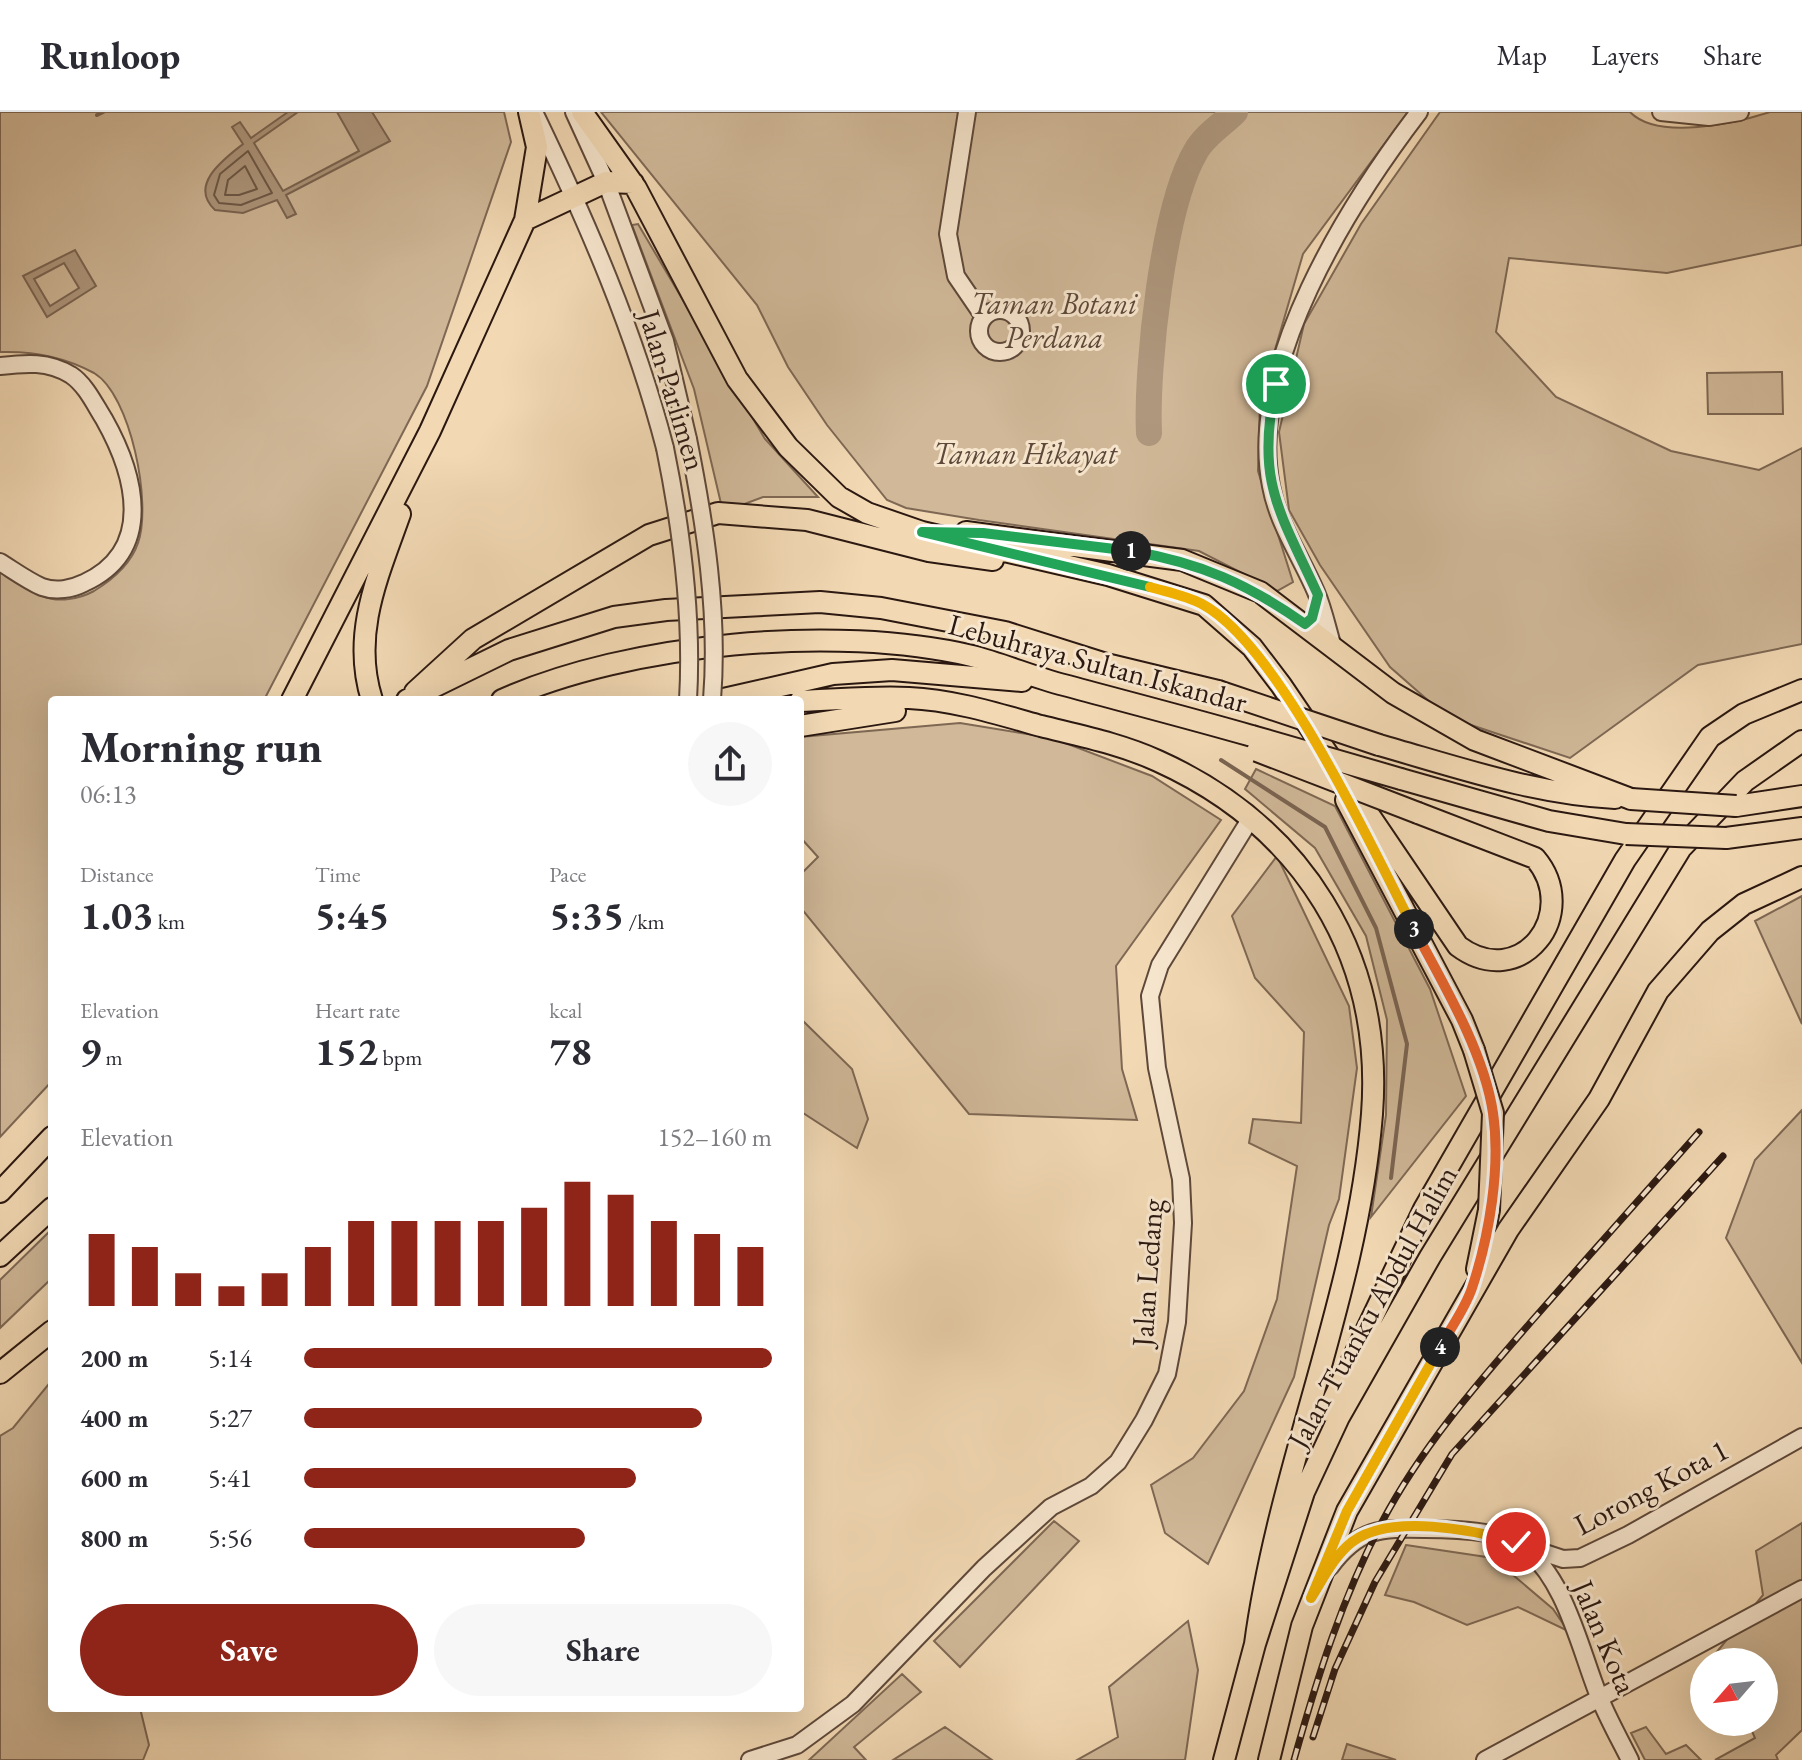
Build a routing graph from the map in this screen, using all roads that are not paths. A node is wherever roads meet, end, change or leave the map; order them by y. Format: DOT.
graph roads {
  1 [pos="532,112"];
  2 [pos="574,112"];
  3 [pos="582,112"];
  4 [pos="967,112"];
  5 [pos="1419,112"];
  6 [pos="1661,112"];
  7 [pos="1740,112"];
  8 [pos="606,182"];
  9 [pos="633,183"];
  10 [pos="574,196"];
  11 [pos="525,220"];
  12 [pos="984,317"];
  13 [pos="665,341"];
  14 [pos="636,349"];
  15 [pos="0,366"];
  16 [pos="430,431"];
  17 [pos="922,532"];
  18 [pos="0,562"];
  19 [pos="1108,575"];
  20 [pos="1318,595"];
  21 [pos="1305,624"];
  22 [pos="1332,644"];
  23 [pos="1062,685"];
  24 [pos="1281,685"];
  25 [pos="1802,690"];
  26 [pos="294,696"];
  27 [pos="371,696"];
  28 [pos="412,696"];
  29 [pos="416,696"];
  30 [pos="513,696"];
  31 [pos="688,696"];
  32 [pos="712,696"];
  33 [pos="737,696"];
  34 [pos="804,701"];
  35 [pos="971,708"];
  36 [pos="804,725"];
  37 [pos="1802,741"];
  38 [pos="1254,743"];
  39 [pos="1802,796"];
  40 [pos="1631,799"];
  41 [pos="1251,818"];
  42 [pos="1802,828"];
  43 [pos="1802,877"];
  44 [pos="48,1141"];
  45 [pos="0,1192"];
  46 [pos="48,1212"];
  47 [pos="0,1256"];
  48 [pos="1471,1292"];
  49 [pos="48,1334"];
  50 [pos="0,1373"];
  51 [pos="1802,1437"];
  52 [pos="1304,1492"];
  53 [pos="1521,1545"];
  54 [pos="1802,1589"];
  55 [pos="1311,1598"];
  56 [pos="1255,1644"];
  57 [pos="1600,1699"];
  58 [pos="750,1760"];
  59 [pos="1224,1760"];
  60 [pos="1269,1760"];
  61 [pos="1485,1760"];
  62 [pos="1630,1760"];
  1 -- 10 [label="street, Jalan Parlimen"];
  1 -- 11 [label="main road"];
  2 -- 8 [label="street, Jalan Parlimen"];
  3 -- 9 [label="main road"];
  4 -- 12 [label="street"];
  5 -- 20 [label="street"];
  6 -- 7 [label="street"];
  8 -- 9 [label="main road"];
  8 -- 10 [label="main road"];
  8 -- 13 [label="street, Jalan Parlimen"];
  9 -- 17 [label="main road"];
  10 -- 11 [label="main road"];
  10 -- 14 [label="street, Jalan Parlimen"];
  11 -- 16 [label="main road"];
  13 -- 14 [label="street"];
  13 -- 32 [label="street, Jalan Parlimen, bridge"];
  14 -- 31 [label="street, Jalan Parlimen, bridge"];
  15 -- 18 [label="street"];
  16 -- 26 [label="main road"];
  16 -- 27 [label="main road"];
  17 -- 19 [label="main road"];
  17 -- 21 [label="main road"];
  19 -- 24 [label="main road"];
  19 -- 28 [label="main road"];
  20 -- 21 [label="street"];
  20 -- 22 [label="street"];
  21 -- 22 [label="main road"];
  22 -- 40 [label="main road"];
  23 -- 30 [label="main road, Lebuhraya Sultan Iskandar"];
  23 -- 33 [label="main road"];
  23 -- 38 [label="main road, Lebuhraya Sultan Iskandar"];
  24 -- 38 [label="main road, bridge"];
  24 -- 48 [label="main road, bridge"];
  25 -- 52 [label="main road"];
  29 -- 40 [label="main road, Lebuhraya Sultan Iskandar, bridge"];
  34 -- 35 [label="main road"];
  35 -- 36 [label="main road"];
  35 -- 41 [label="main road"];
  37 -- 52 [label="main road, Jalan Tuanku Abdul Halim"];
  38 -- 42 [label="main road, Lebuhraya Sultan Iskandar, bridge"];
  39 -- 40 [label="main road, Lebuhraya Sultan Iskandar, bridge"];
  41 -- 56 [label="main road"];
  41 -- 58 [label="street, Jalan Ledang"];
  43 -- 48 [label="main road"];
  44 -- 45 [label="main road"];
  46 -- 47 [label="main road"];
  48 -- 55 [label="main road"];
  49 -- 50 [label="main road"];
  51 -- 53 [label="street, Lorong Kota 1"];
  52 -- 56 [label="main road, Jalan Tuanku Abdul Halim"];
  53 -- 55 [label="street"];
  53 -- 57 [label="street, Jalan Kota"];
  54 -- 57 [label="street"];
  55 -- 60 [label="main road"];
  56 -- 59 [label="main road, Jalan Tuanku Abdul Halim"];
  57 -- 61 [label="street"];
  57 -- 62 [label="street, Jalan Kota"];
}
